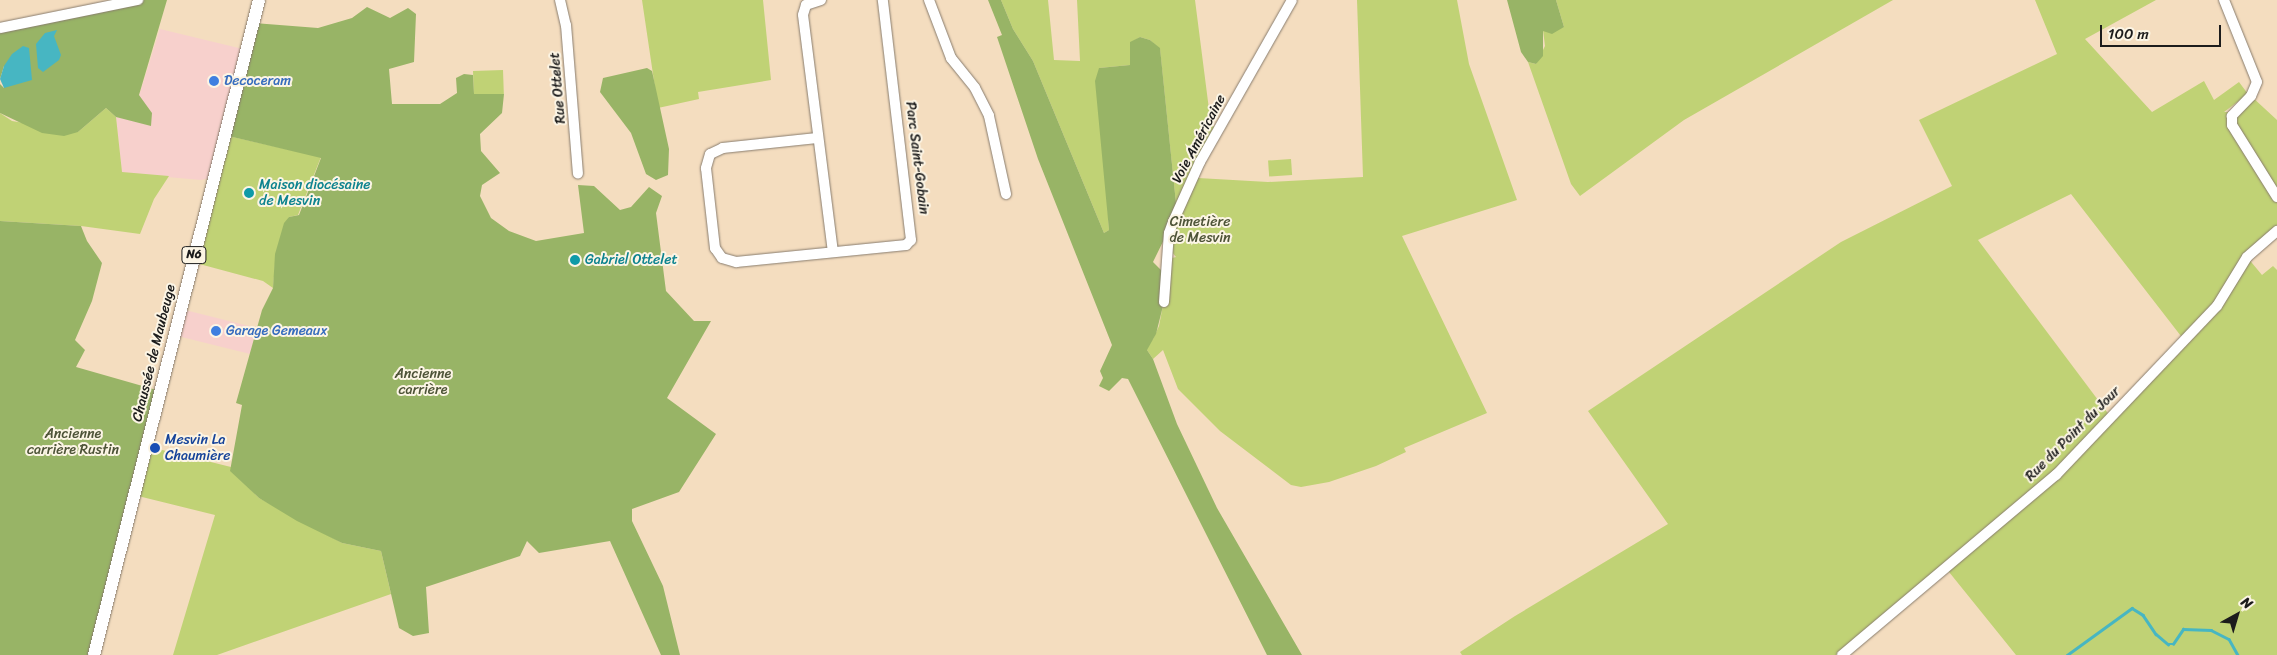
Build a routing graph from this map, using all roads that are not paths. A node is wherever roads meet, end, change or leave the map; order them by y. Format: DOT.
graph roads {
  1 [pos="138,0"];
  2 [pos="259,0"];
  3 [pos="560,0"];
  4 [pos="821,0"];
  5 [pos="883,0"];
  6 [pos="929,0"];
  7 [pos="1292,0"];
  8 [pos="2224,0"];
  9 [pos="0,28"];
  10 [pos="816,138"];
  11 [pos="578,174"];
  12 [pos="1006,194"];
  13 [pos="2277,197"];
  14 [pos="2277,230"];
  15 [pos="833,252"];
  16 [pos="1164,302"];
  17 [pos="94,655"];
  18 [pos="1842,655"];
  1 -- 9 [label="street"];
  2 -- 17 [label="main road, Chaussée de Maubeuge / N6"];
  3 -- 11 [label="street, Rue Ottelet"];
  4 -- 10 [label="street"];
  5 -- 15 [label="street, Parc Saint-Gobain"];
  6 -- 12 [label="street"];
  7 -- 16 [label="street, Voie Américaine"];
  8 -- 13 [label="street"];
  10 -- 15 [label="street"];
  10 -- 15 [label="street, Parc Saint-Gobain"];
  14 -- 18 [label="street, Rue du Point du Jour"];
}
